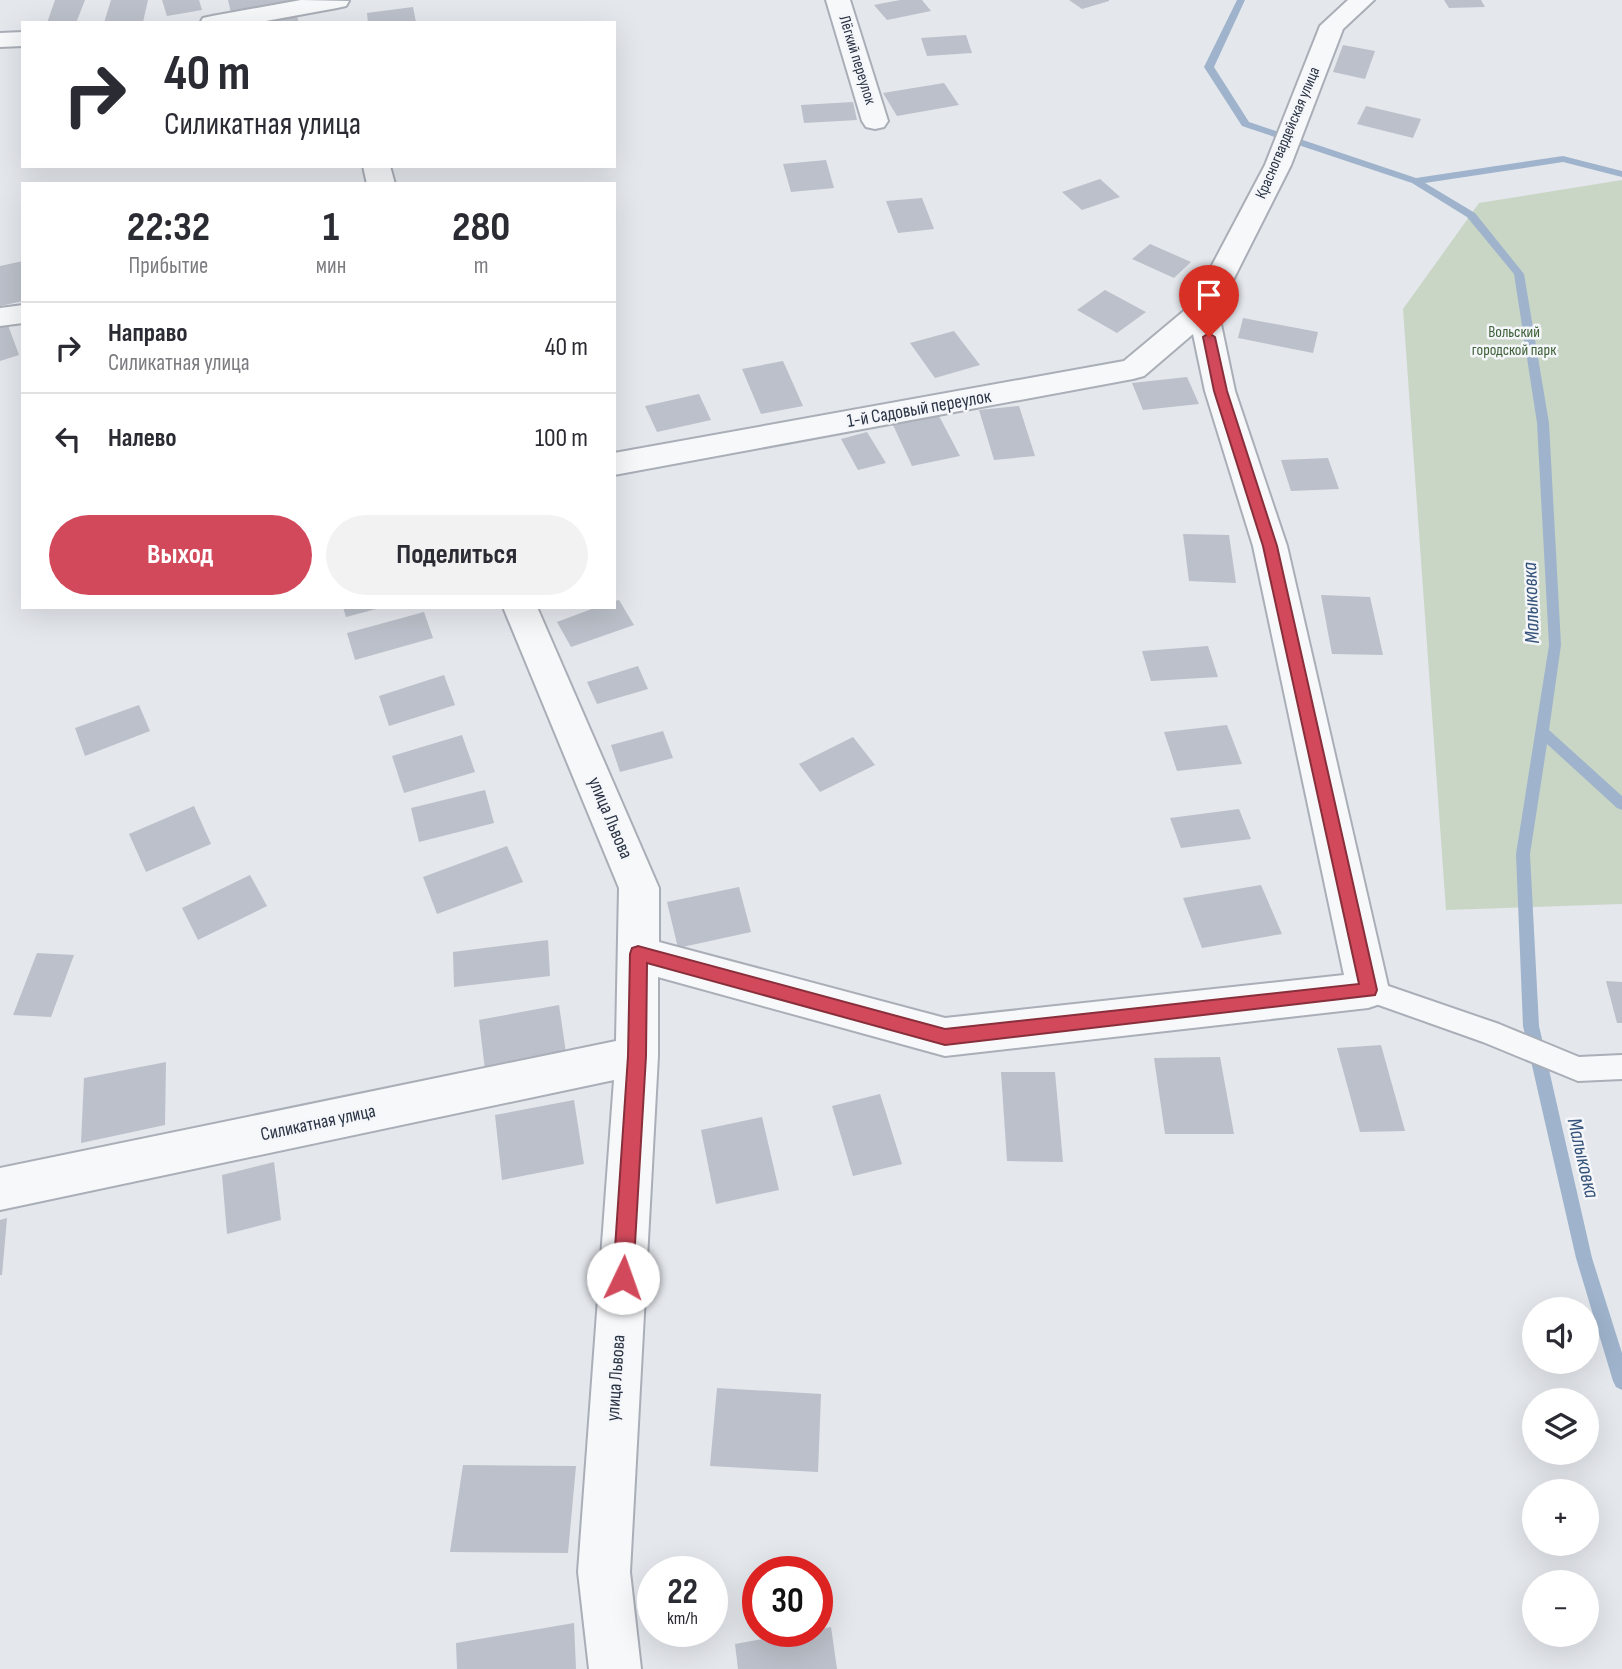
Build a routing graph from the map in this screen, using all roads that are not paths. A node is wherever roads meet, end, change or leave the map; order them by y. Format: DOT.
graph roads {
  1 [pos="838,0"];
  2 [pos="1362,0"];
  3 [pos="338,8"];
  4 [pos="229,21"];
  5 [pos="21,39"];
  6 [pos="0,40"];
  7 [pos="876,121"];
  8 [pos="1203,310"];
  9 [pos="21,314"];
  10 [pos="0,317"];
  11 [pos="616,464"];
  12 [pos="521,609"];
  13 [pos="638,954"];
  14 [pos="1368,990"];
  15 [pos="637,1056"];
  16 [pos="1622,1067"];
  17 [pos="0,1189"];
  18 [pos="615,1669"];
  1 -- 7 [label="street, Лёгкий переулок"];
  2 -- 8 [label="street, Красногвардейская улица"];
  3 -- 4 [label="street"];
  5 -- 6 [label="street"];
  8 -- 11 [label="street, 1-й Садовый переулок"];
  8 -- 14 [label="street"];
  9 -- 10 [label="street"];
  12 -- 13 [label="street, улица Львова"];
  13 -- 14 [label="street"];
  13 -- 15 [label="street, улица Львова"];
  14 -- 16 [label="lane"];
  15 -- 17 [label="street, Силикатная улица"];
  15 -- 18 [label="street, улица Львова"];
}
